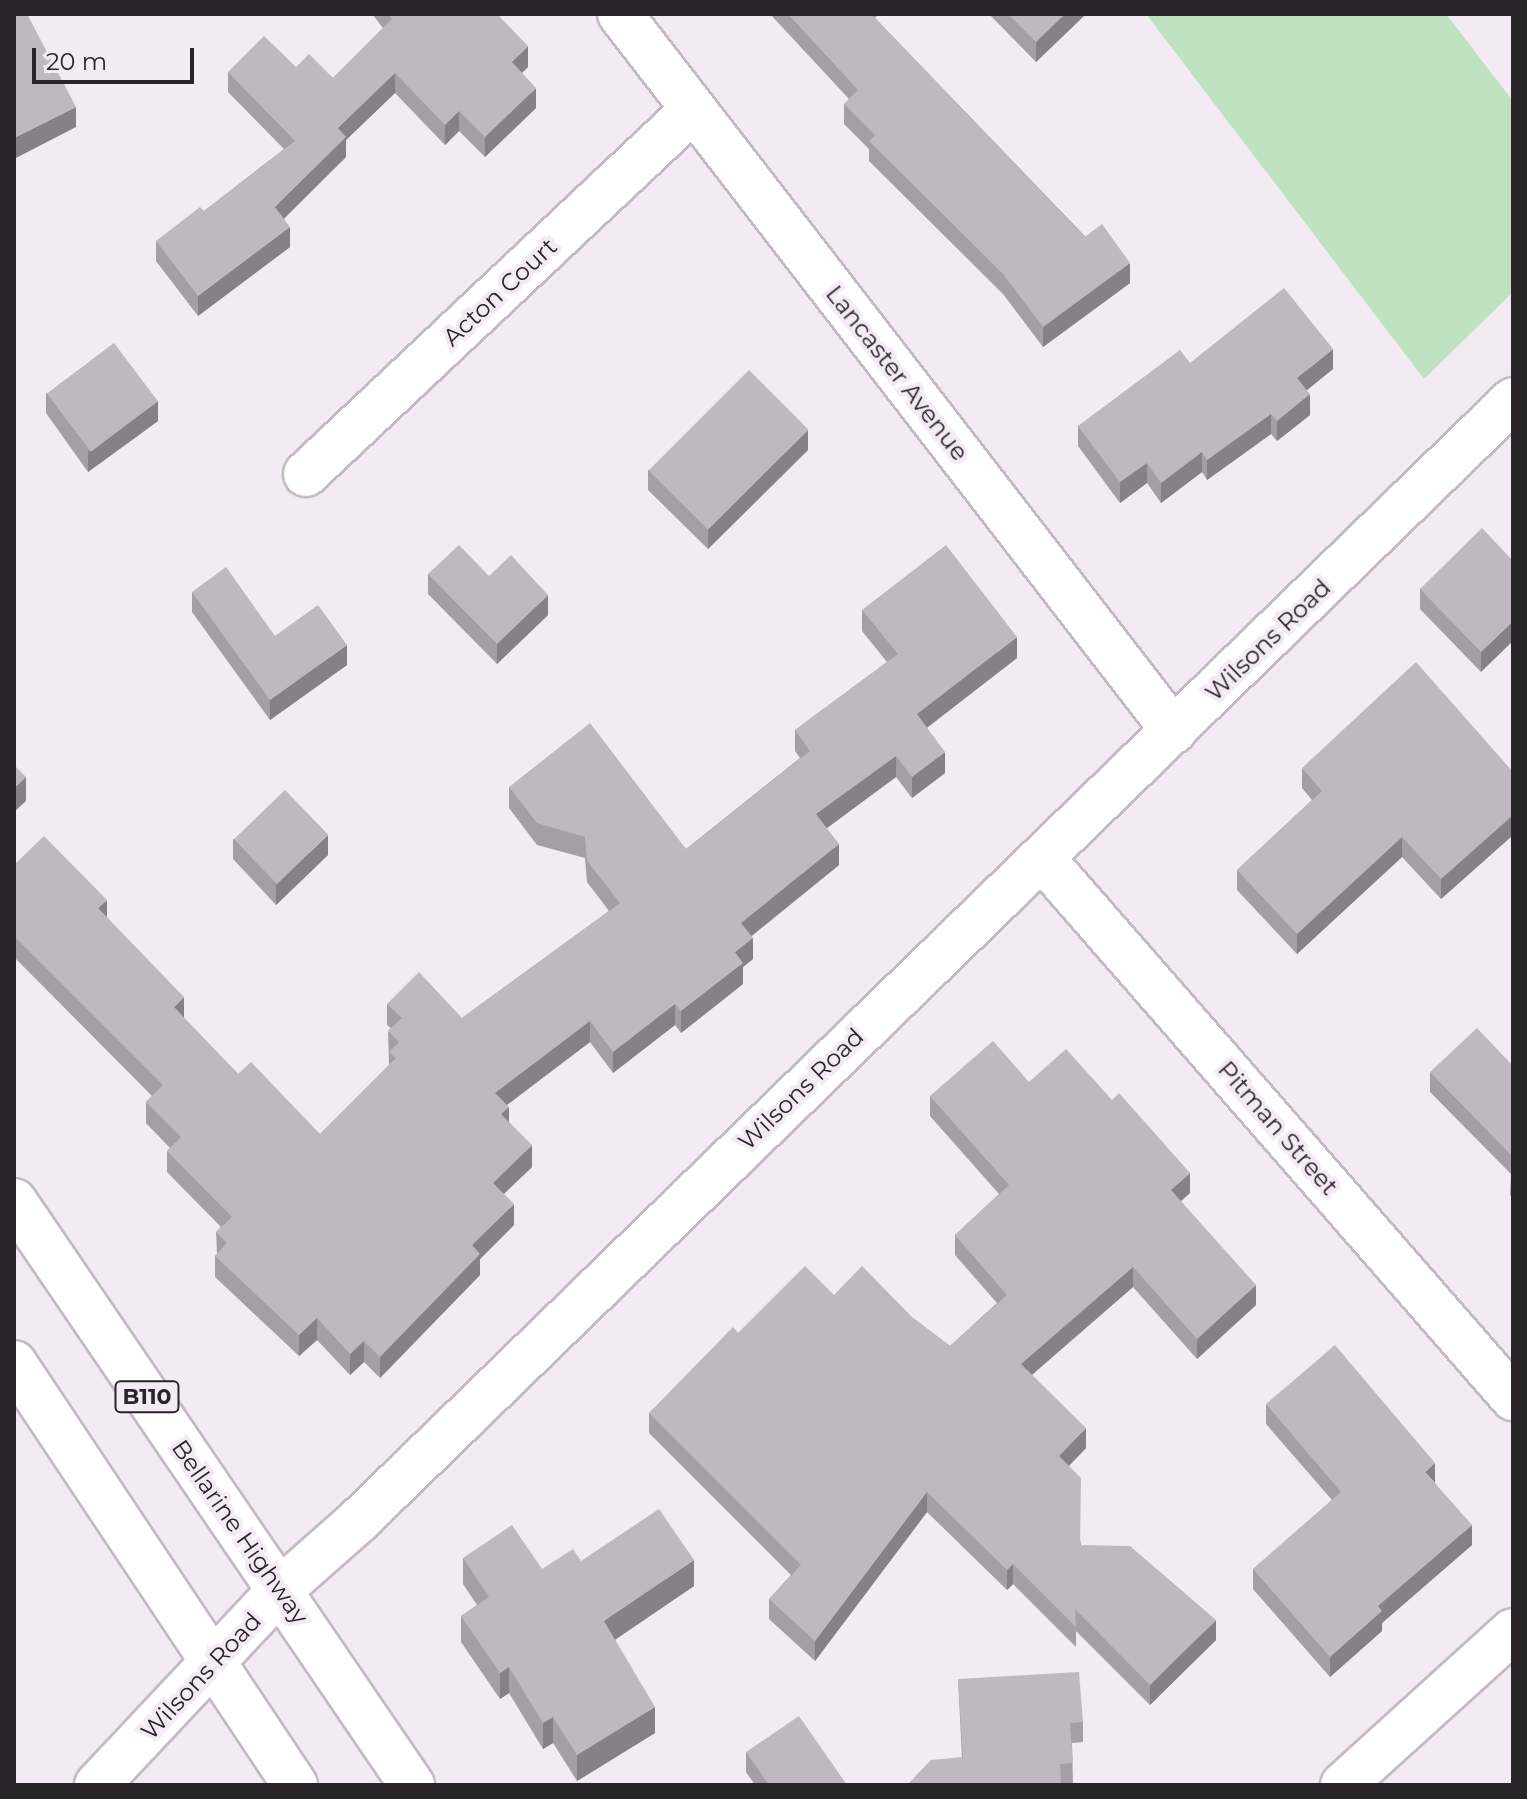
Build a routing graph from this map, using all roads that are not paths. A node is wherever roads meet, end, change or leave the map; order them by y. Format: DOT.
graph roads {
  1 [pos="620,14"];
  2 [pos="693,110"];
  3 [pos="1513,400"];
  4 [pos="306,474"];
  5 [pos="1174,731"];
  6 [pos="1042,858"];
  7 [pos="14,1201"];
  8 [pos="14,1363"];
  9 [pos="1513,1398"];
  10 [pos="280,1590"];
  11 [pos="1513,1631"];
  12 [pos="213,1663"];
  13 [pos="97,1785"];
  14 [pos="295,1785"];
  15 [pos="412,1785"];
  16 [pos="1343,1785"];
  1 -- 2 [label="main road, Lancaster Avenue"];
  2 -- 4 [label="main road, Acton Court"];
  2 -- 5 [label="main road, Lancaster Avenue"];
  3 -- 5 [label="main road, Wilsons Road"];
  5 -- 6 [label="main road, Wilsons Road"];
  6 -- 9 [label="main road, Pitman Street"];
  6 -- 10 [label="main road, Wilsons Road"];
  7 -- 10 [label="main road, Bellarine Highway / B110"];
  8 -- 12 [label="main road"];
  10 -- 12 [label="main road, Wilsons Road"];
  10 -- 15 [label="main road, Bellarine Highway / B110"];
  11 -- 16 [label="main road"];
  12 -- 13 [label="main road, Wilsons Road"];
  12 -- 14 [label="main road"];
}
